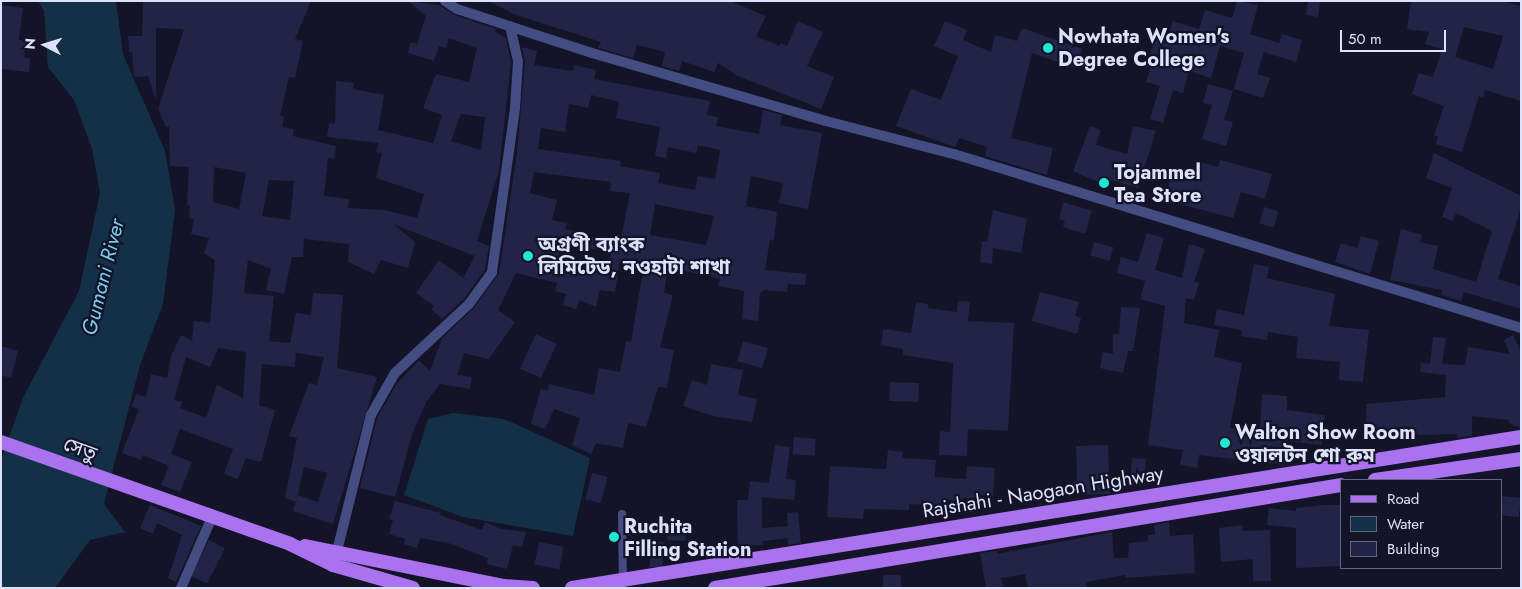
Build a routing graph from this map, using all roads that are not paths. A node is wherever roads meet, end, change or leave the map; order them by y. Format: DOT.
graph roads {
  1 [pos="445,1"];
  2 [pos="510,26"];
  3 [pos="1521,328"];
  4 [pos="1521,437"];
  5 [pos="1,442"];
  6 [pos="1521,459"];
  7 [pos="1382,479"];
  8 [pos="1340,485"];
  9 [pos="622,514"];
  10 [pos="212,517"];
  11 [pos="335,558"];
  12 [pos="623,585"];
  13 [pos="181,588"];
  14 [pos="413,588"];
  15 [pos="532,588"];
  16 [pos="572,588"];
  17 [pos="715,588"];
  1 -- 2 [label="street"];
  2 -- 3 [label="street"];
  2 -- 11 [label="street"];
  4 -- 12 [label="main road, Rajshahi - Naogaon Highway"];
  5 -- 10 [label="main road, সেতু"];
  6 -- 7 [label="main road"];
  8 -- 17 [label="main road, Rajshahi - Naogaon Highway"];
  9 -- 12 [label="lane"];
  10 -- 11 [label="main road"];
  10 -- 13 [label="street"];
  11 -- 14 [label="main road"];
  11 -- 15 [label="main road"];
  12 -- 16 [label="main road, Rajshahi - Naogaon Highway"];
}
